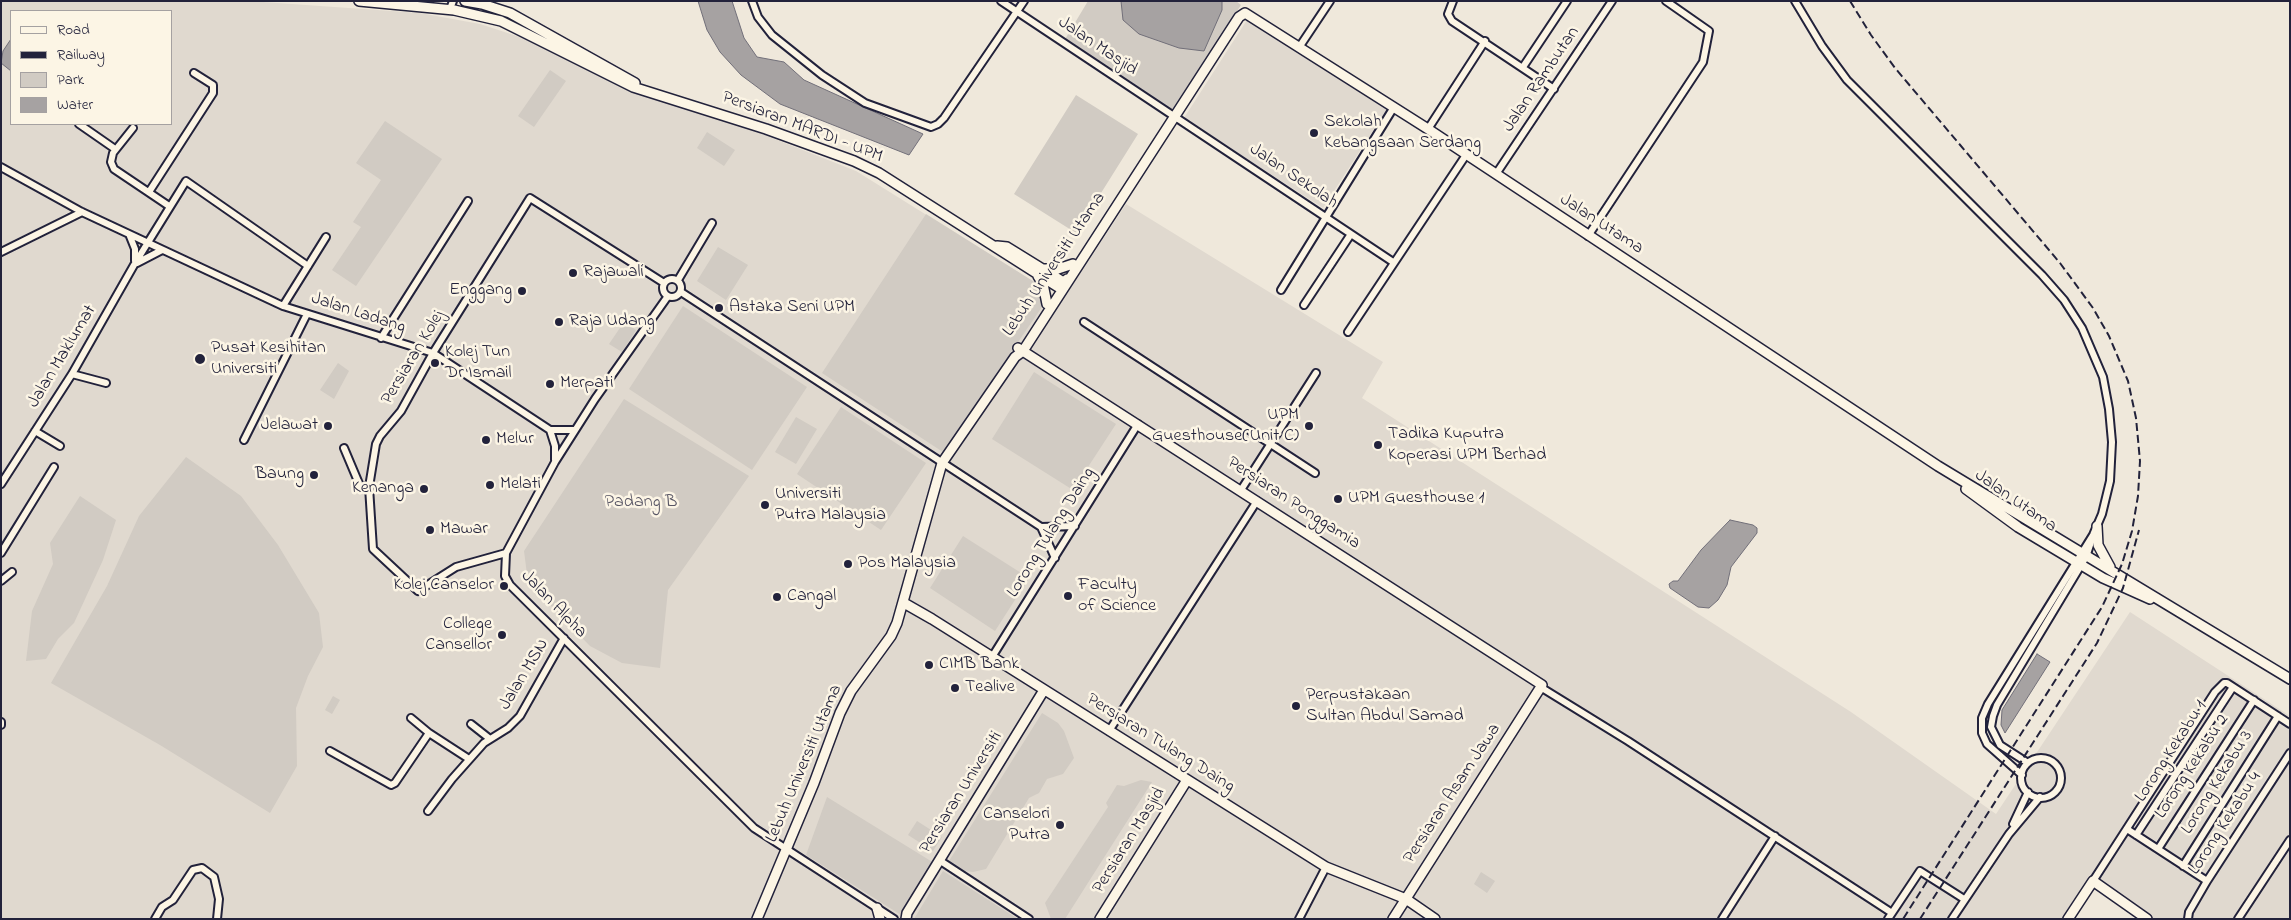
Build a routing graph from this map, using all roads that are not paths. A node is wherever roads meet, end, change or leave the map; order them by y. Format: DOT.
graph roads {
  1 [pos="359,1"];
  2 [pos="752,1"];
  3 [pos="1001,1"];
  4 [pos="1024,1"];
  5 [pos="1330,1"];
  6 [pos="1453,1"];
  7 [pos="1566,1"];
  8 [pos="1612,1"];
  9 [pos="1666,1"];
  10 [pos="1796,1"];
  11 [pos="480,2"];
  12 [pos="457,5"];
  13 [pos="1016,12"];
  14 [pos="1485,41"];
  15 [pos="1300,46"];
  16 [pos="1523,66"];
  17 [pos="194,73"];
  18 [pos="640,88"];
  19 [pos="1554,88"];
  20 [pos="1394,107"];
  21 [pos="1175,118"];
  22 [pos="80,125"];
  23 [pos="133,128"];
  24 [pos="1428,129"];
  25 [pos="115,149"];
  26 [pos="1466,155"];
  27 [pos="1,167"];
  28 [pos="1496,174"];
  29 [pos="149,192"];
  30 [pos="1125,192"];
  31 [pos="468,201"];
  32 [pos="169,206"];
  33 [pos="82,212"];
  34 [pos="1326,216"];
  35 [pos="712,224"];
  36 [pos="129,234"];
  37 [pos="1351,234"];
  38 [pos="1588,236"];
  39 [pos="326,237"];
  40 [pos="147,243"];
  41 [pos="1092,244"];
  42 [pos="162,250"];
  43 [pos="1,252"];
  44 [pos="1393,262"];
  45 [pos="1073,264"];
  46 [pos="134,265"];
  47 [pos="308,266"];
  48 [pos="1040,272"];
  49 [pos="678,280"];
  50 [pos="664,284"];
  51 [pos="1061,284"];
  52 [pos="1281,290"];
  53 [pos="681,292"];
  54 [pos="668,296"];
  55 [pos="1047,304"];
  56 [pos="1304,305"];
  57 [pos="283,306"];
  58 [pos="307,314"];
  59 [pos="1041,322"];
  60 [pos="1084,322"];
  61 [pos="1348,332"];
  62 [pos="380,338"];
  63 [pos="1020,349"];
  64 [pos="433,353"];
  65 [pos="72,374"];
  66 [pos="1316,374"];
  67 [pos="106,383"];
  68 [pos="1138,424"];
  69 [pos="550,430"];
  70 [pos="575,430"];
  71 [pos="35,431"];
  72 [pos="244,440"];
  73 [pos="1270,444"];
  74 [pos="60,446"];
  75 [pos="344,448"];
  76 [pos="555,462"];
  77 [pos="942,463"];
  78 [pos="54,467"];
  79 [pos="1315,474"];
  80 [pos="1,484"];
  81 [pos="369,487"];
  82 [pos="1241,490"];
  83 [pos="1257,501"];
  84 [pos="1075,526"];
  85 [pos="2097,526"];
  86 [pos="1041,527"];
  87 [pos="1,553"];
  88 [pos="506,553"];
  89 [pos="1055,558"];
  90 [pos="2081,559"];
  91 [pos="2113,570"];
  92 [pos="12,572"];
  93 [pos="1,581"];
  94 [pos="904,603"];
  95 [pos="2184,614"];
  96 [pos="564,638"];
  97 [pos="992,657"];
  98 [pos="2290,680"];
  99 [pos="2233,687"];
  100 [pos="1542,688"];
  101 [pos="1044,690"];
  102 [pos="2254,700"];
  103 [pos="2278,716"];
  104 [pos="411,718"];
  105 [pos="471,724"];
  106 [pos="2290,724"];
  107 [pos="1109,730"];
  108 [pos="429,732"];
  109 [pos="490,739"];
  110 [pos="330,752"];
  111 [pos="2290,753"];
  112 [pos="469,759"];
  113 [pos="2028,763"];
  114 [pos="2022,775"];
  115 [pos="1187,780"];
  116 [pos="2028,792"];
  117 [pos="2040,797"];
  118 [pos="428,811"];
  119 [pos="2127,829"];
  120 [pos="2009,834"];
  121 [pos="2136,834"];
  122 [pos="1775,836"];
  123 [pos="2290,840"];
  124 [pos="2158,849"];
  125 [pos="786,850"];
  126 [pos="939,860"];
  127 [pos="2183,866"];
  128 [pos="1326,867"];
  129 [pos="2093,881"];
  130 [pos="2207,881"];
  131 [pos="1383,891"];
  132 [pos="1406,899"];
  133 [pos="1964,899"];
  134 [pos="877,908"];
  135 [pos="2188,915"];
  136 [pos="1394,916"];
  137 [pos="1890,916"];
  138 [pos="902,917"];
  139 [pos="154,919"];
  140 [pos="217,919"];
  141 [pos="757,919"];
  142 [pos="880,919"];
  143 [pos="1029,919"];
  144 [pos="1100,919"];
  145 [pos="1299,919"];
  146 [pos="1436,919"];
  147 [pos="1722,919"];
  148 [pos="1952,919"];
  149 [pos="2068,919"];
  150 [pos="2147,919"];
  151 [pos="2238,919"];
  1 -- 12 [label="street, Persiaran MARDI - UPM"];
  2 -- 13 [label="street"];
  3 -- 13 [label="street, Jalan Masjid"];
  4 -- 13 [label="street"];
  5 -- 15 [label="street"];
  6 -- 14 [label="street"];
  7 -- 16 [label="street"];
  8 -- 19 [label="street, Jalan Rambutan"];
  9 -- 38 [label="street"];
  10 -- 85 [label="street"];
  11 -- 12 [label="street, Persiaran MARDI - UPM"];
  11 -- 18 [label="street, Persiaran MARDI - UPM"];
  12 -- 18 [label="street, Persiaran MARDI - UPM"];
  13 -- 21 [label="street, Jalan Masjid"];
  14 -- 16 [label="street"];
  14 -- 24 [label="street"];
  15 -- 20 [label="street, Jalan Utama"];
  15 -- 21 [label="street, Jalan Utama"];
  16 -- 19 [label="street"];
  17 -- 29 [label="street"];
  18 -- 48 [label="street, Persiaran MARDI - UPM"];
  19 -- 28 [label="street, Jalan Rambutan"];
  20 -- 24 [label="street, Jalan Utama"];
  20 -- 34 [label="street"];
  21 -- 30 [label="street, Lebuh Universiti Utama"];
  21 -- 34 [label="street, Jalan Sekolah"];
  22 -- 25 [label="street"];
  23 -- 25 [label="street"];
  24 -- 26 [label="street, Jalan Utama"];
  25 -- 29 [label="street"];
  26 -- 28 [label="street, Jalan Utama"];
  26 -- 44 [label="street"];
  27 -- 33 [label="street, Jalan Ladang"];
  28 -- 38 [label="street, Jalan Utama"];
  29 -- 32 [label="street"];
  30 -- 41 [label="street, Lebuh Universiti Utama"];
  30 -- 45 [label="street, Lebuh Universiti Utama"];
  31 -- 62 [label="street"];
  32 -- 40 [label="street, Jalan Maklumat"];
  32 -- 47 [label="street, Jalan Maklumat"];
  33 -- 36 [label="street, Jalan Ladang"];
  33 -- 43 [label="street"];
  34 -- 37 [label="street, Jalan Sekolah"];
  34 -- 52 [label="street"];
  35 -- 49 [label="street"];
  36 -- 40 [label="street, Jalan Ladang"];
  36 -- 46 [label="street"];
  37 -- 44 [label="street, Jalan Sekolah"];
  37 -- 56 [label="street"];
  38 -- 90 [label="street, Jalan Utama"];
  39 -- 47 [label="street"];
  40 -- 42 [label="street, Jalan Ladang"];
  40 -- 46 [label="street, Jalan Maklumat"];
  41 -- 51 [label="street"];
  41 -- 59 [label="street, Lebuh Universiti Utama"];
  42 -- 46 [label="street"];
  42 -- 57 [label="street, Jalan Ladang"];
  44 -- 61 [label="street"];
  45 -- 48 [label="street"];
  45 -- 51 [label="street, Lebuh Universiti Utama"];
  46 -- 65 [label="street, Jalan Maklumat"];
  47 -- 57 [label="street"];
  48 -- 51 [label="street, Persiaran MARDI - UPM"];
  48 -- 55 [label="street"];
  49 -- 50 [label="street"];
  49 -- 53 [label="street"];
  50 -- 54 [label="street"];
  50 -- 64 [label="street, Persiaran Kolej"];
  51 -- 55 [label="street, Lebuh Universiti Utama"];
  51 -- 59 [label="street"];
  53 -- 54 [label="street"];
  53 -- 77 [label="street"];
  54 -- 70 [label="street, Jalan Alpha"];
  55 -- 63 [label="street, Lebuh Universiti Utama"];
  57 -- 58 [label="street, Jalan Ladang"];
  58 -- 62 [label="street, Jalan Ladang"];
  58 -- 72 [label="street"];
  59 -- 63 [label="street, Lebuh Universiti Utama"];
  60 -- 73 [label="street"];
  62 -- 64 [label="street, Jalan Ladang"];
  63 -- 68 [label="street, Persiaran Ponggamia"];
  63 -- 77 [label="street, Lebuh Universiti Utama"];
  64 -- 69 [label="street, Jalan Ladang"];
  64 -- 81 [label="street, Persiaran Kolej"];
  65 -- 67 [label="street"];
  65 -- 71 [label="street, Jalan Maklumat"];
  66 -- 73 [label="street"];
  68 -- 82 [label="street, Persiaran Ponggamia"];
  68 -- 84 [label="street, Lorong Tulang Daing"];
  69 -- 70 [label="street"];
  69 -- 76 [label="street"];
  70 -- 76 [label="street, Jalan Alpha"];
  71 -- 74 [label="street"];
  71 -- 80 [label="street, Jalan Maklumat"];
  73 -- 79 [label="street"];
  73 -- 82 [label="street"];
  75 -- 81 [label="street"];
  76 -- 88 [label="street, Jalan Alpha"];
  77 -- 86 [label="street"];
  77 -- 94 [label="street, Lebuh Universiti Utama"];
  78 -- 87 [label="street"];
  81 -- 88 [label="street, Persiaran Kolej"];
  82 -- 83 [label="street, Persiaran Ponggamia"];
  83 -- 100 [label="street, Persiaran Ponggamia"];
  83 -- 107 [label="street"];
  84 -- 86 [label="street"];
  84 -- 89 [label="street, Lorong Tulang Daing"];
  85 -- 90 [label="street"];
  85 -- 91 [label="street"];
  86 -- 89 [label="street"];
  88 -- 96 [label="street, Jalan Alpha"];
  89 -- 97 [label="street, Lorong Tulang Daing"];
  90 -- 91 [label="street"];
  90 -- 95 [label="street"];
  90 -- 113 [label="street"];
  90 -- 114 [label="street"];
  91 -- 95 [label="street"];
  92 -- 93 [label="street"];
  94 -- 97 [label="street, Persiaran Tulang Daing"];
  94 -- 125 [label="street, Lebuh Universiti Utama"];
  95 -- 98 [label="street"];
  96 -- 109 [label="street, Jalan MSN"];
  96 -- 125 [label="street, Jalan Alpha"];
  97 -- 101 [label="street, Persiaran Tulang Daing"];
  99 -- 102 [label="street"];
  99 -- 119 [label="street"];
  99 -- 121 [label="street, Lorong Kekabu 1"];
  100 -- 122 [label="street"];
  100 -- 132 [label="street, Persiaran Asam Jawa"];
  101 -- 107 [label="street, Persiaran Tulang Daing"];
  101 -- 126 [label="street, Persiaran Universiti"];
  102 -- 103 [label="street"];
  102 -- 124 [label="street, Lorong Kekabu 2"];
  103 -- 106 [label="street"];
  103 -- 127 [label="street, Lorong Kekabu 3"];
  104 -- 108 [label="street"];
  105 -- 109 [label="street"];
  107 -- 115 [label="street, Persiaran Tulang Daing"];
  108 -- 110 [label="street"];
  108 -- 112 [label="street"];
  109 -- 112 [label="street, Jalan MSN"];
  111 -- 130 [label="street, Lorong Kekabu 4"];
  112 -- 118 [label="street, Jalan MSN"];
  113 -- 114 [label="street"];
  113 -- 117 [label="street"];
  114 -- 116 [label="street"];
  115 -- 128 [label="street, Persiaran Tulang Daing"];
  115 -- 144 [label="street, Persiaran Masjid"];
  116 -- 117 [label="street"];
  116 -- 120 [label="street"];
  117 -- 120 [label="street"];
  119 -- 121 [label="street"];
  119 -- 129 [label="street"];
  120 -- 133 [label="street"];
  121 -- 124 [label="street"];
  122 -- 137 [label="street"];
  122 -- 147 [label="street"];
  123 -- 151 [label="street"];
  124 -- 127 [label="street"];
  125 -- 134 [label="street"];
  125 -- 141 [label="street, Lebuh Universiti Utama"];
  126 -- 138 [label="street, Persiaran Universiti"];
  126 -- 143 [label="street"];
  127 -- 130 [label="street"];
  128 -- 131 [label="street, Persiaran Tulang Daing"];
  128 -- 145 [label="street"];
  129 -- 149 [label="street"];
  129 -- 150 [label="street"];
  130 -- 135 [label="street, Lorong Kekabu 4"];
  131 -- 132 [label="street, Persiaran Tulang Daing"];
  131 -- 136 [label="street"];
  132 -- 136 [label="street, Persiaran Asam Jawa"];
  132 -- 146 [label="street, Persiaran Tulang Daing"];
  133 -- 137 [label="street"];
  133 -- 148 [label="street"];
  134 -- 138 [label="street"];
  134 -- 142 [label="street"];
  139 -- 140 [label="street"];
}
